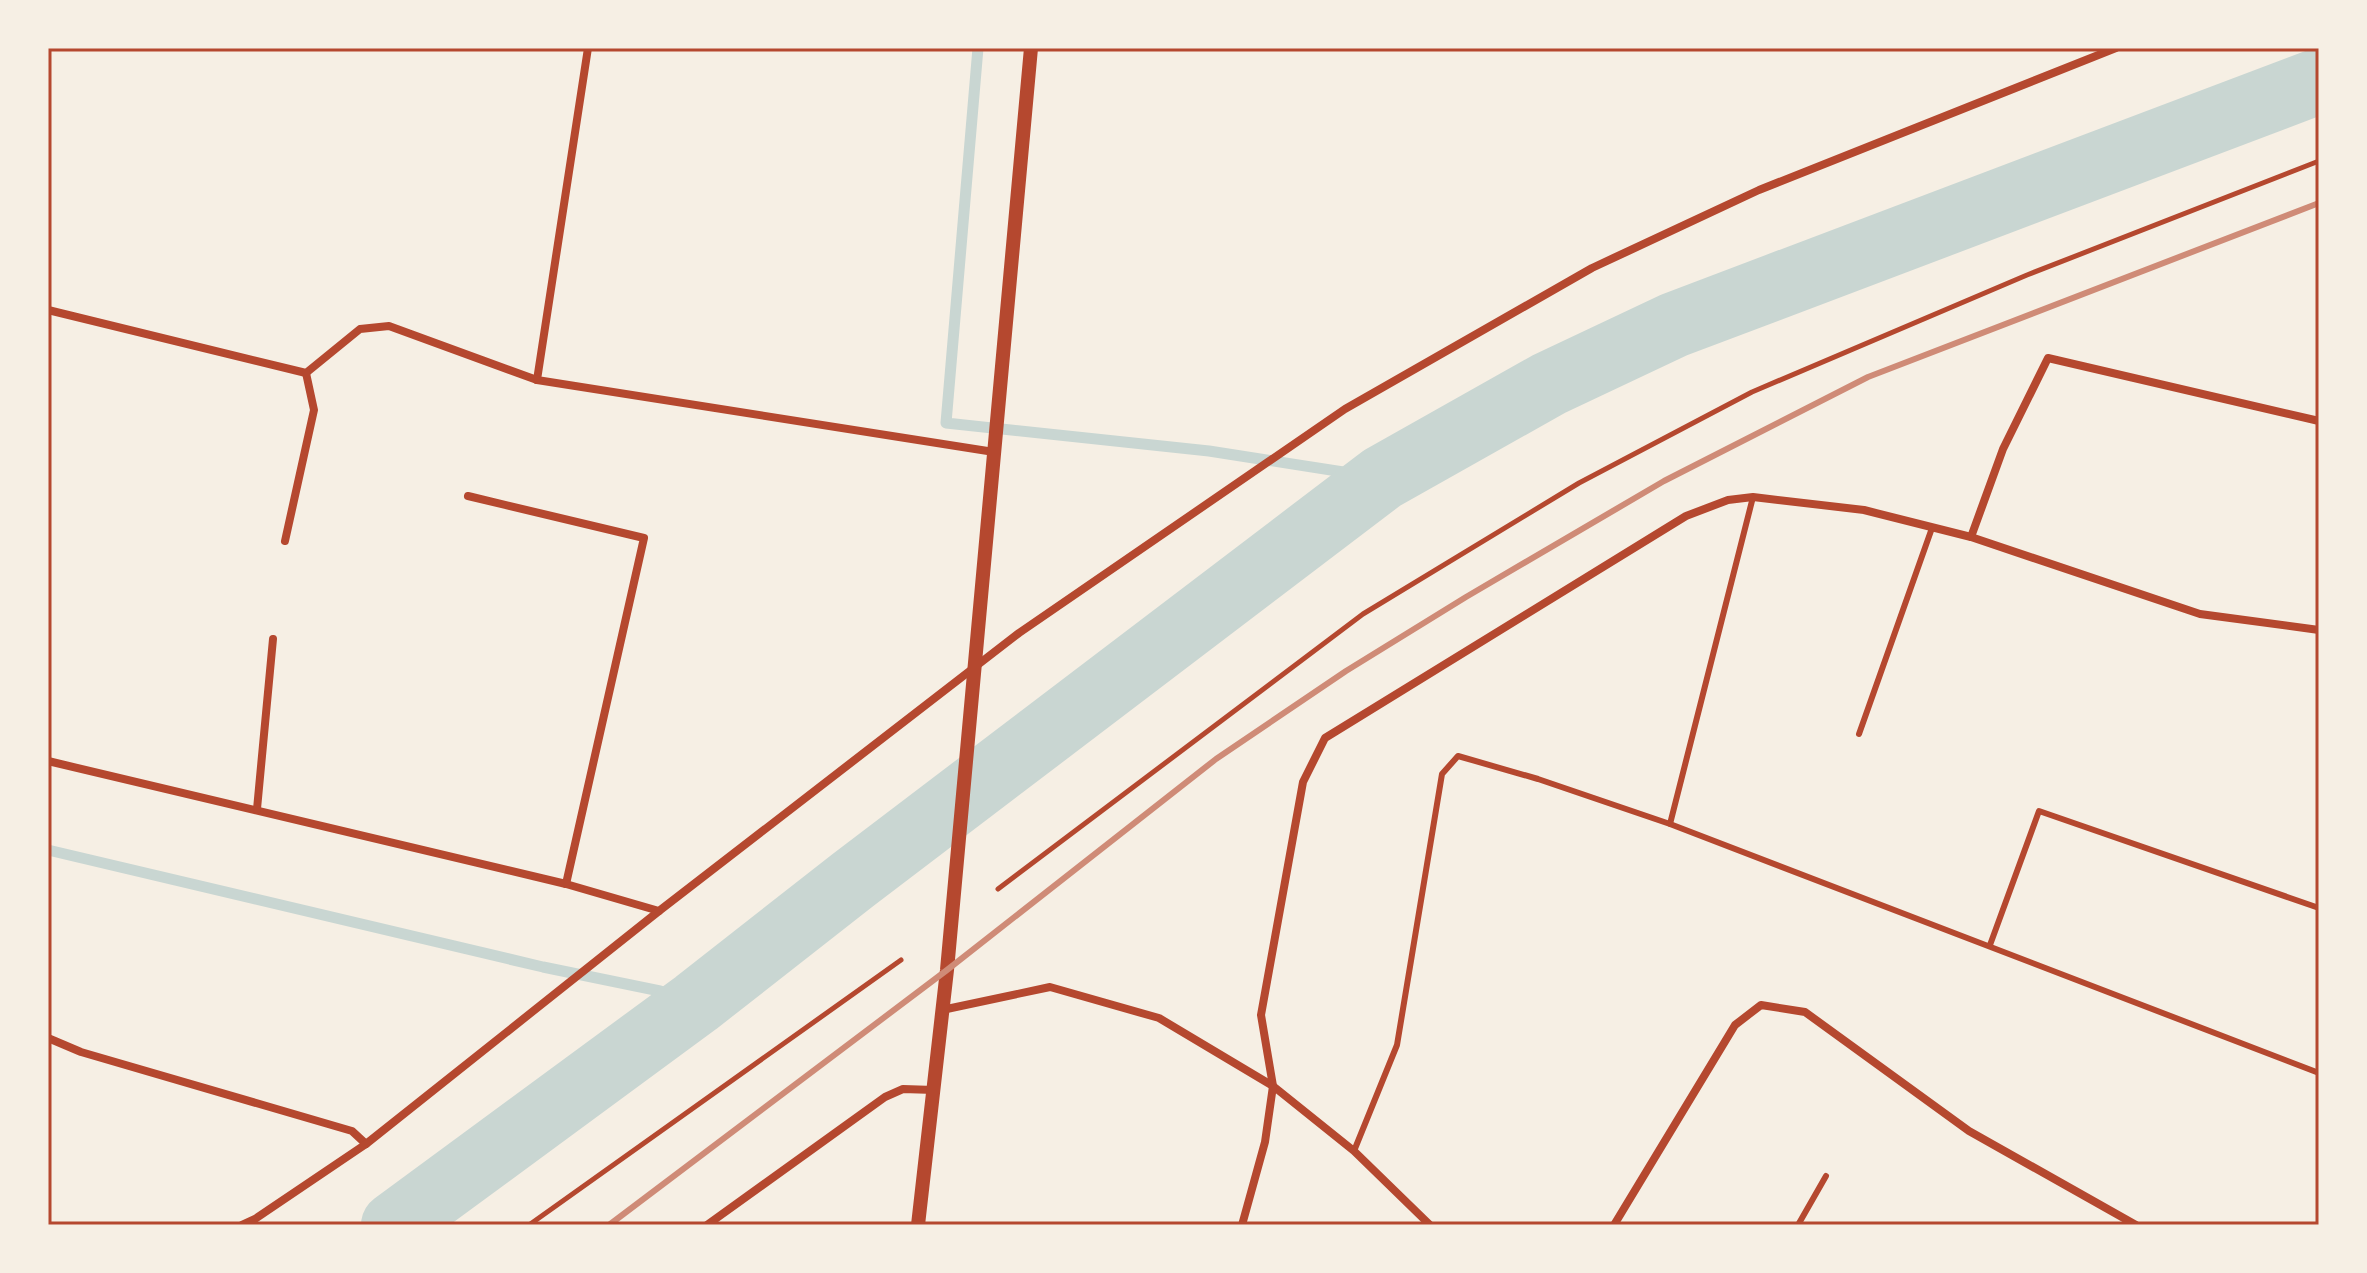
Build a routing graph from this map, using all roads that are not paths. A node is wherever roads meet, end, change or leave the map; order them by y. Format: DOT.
graph roads {
  1 [pos="588,48"];
  2 [pos="1031,48"];
  3 [pos="2116,48"];
  4 [pos="48,310"];
  5 [pos="306,373"];
  6 [pos="537,380"];
  7 [pos="2319,421"];
  8 [pos="994,452"];
  9 [pos="468,496"];
  10 [pos="1753,497"];
  11 [pos="1932,528"];
  12 [pos="1971,537"];
  13 [pos="285,541"];
  14 [pos="2319,630"];
  15 [pos="273,639"];
  16 [pos="973,667"];
  17 [pos="1859,734"];
  18 [pos="48,761"];
  19 [pos="257,809"];
  20 [pos="1670,824"];
  21 [pos="566,884"];
  22 [pos="2319,908"];
  23 [pos="659,911"];
  24 [pos="1990,945"];
  25 [pos="942,1010"];
  26 [pos="48,1038"];
  27 [pos="2319,1073"];
  28 [pos="1273,1086"];
  29 [pos="934,1090"];
  30 [pos="366,1144"];
  31 [pos="1354,1151"];
  32 [pos="1826,1176"];
  33 [pos="242,1225"];
  34 [pos="707,1225"];
  35 [pos="918,1225"];
  36 [pos="1242,1225"];
  37 [pos="1430,1225"];
  38 [pos="1614,1225"];
  39 [pos="1798,1225"];
  40 [pos="2136,1225"];
  1 -- 6 [label="street"];
  2 -- 8 [label="street"];
  3 -- 16 [label="street"];
  4 -- 5 [label="street"];
  5 -- 6 [label="street"];
  5 -- 13 [label="street"];
  6 -- 8 [label="street"];
  7 -- 12 [label="street"];
  8 -- 16 [label="street"];
  9 -- 21 [label="street"];
  10 -- 11 [label="street"];
  10 -- 20 [label="lane"];
  10 -- 28 [label="street"];
  11 -- 12 [label="street"];
  11 -- 17 [label="lane"];
  12 -- 14 [label="street"];
  15 -- 19 [label="street"];
  16 -- 23 [label="street"];
  16 -- 25 [label="street"];
  18 -- 19 [label="street"];
  19 -- 21 [label="street"];
  20 -- 24 [label="lane"];
  20 -- 31 [label="lane"];
  21 -- 23 [label="street"];
  22 -- 24 [label="lane"];
  23 -- 30 [label="street"];
  24 -- 27 [label="lane"];
  25 -- 28 [label="street"];
  25 -- 29 [label="street"];
  26 -- 30 [label="street"];
  28 -- 31 [label="street"];
  28 -- 36 [label="street"];
  29 -- 34 [label="street"];
  29 -- 35 [label="street"];
  30 -- 33 [label="street"];
  31 -- 37 [label="street"];
  32 -- 39 [label="lane"];
  38 -- 40 [label="street"];
}
